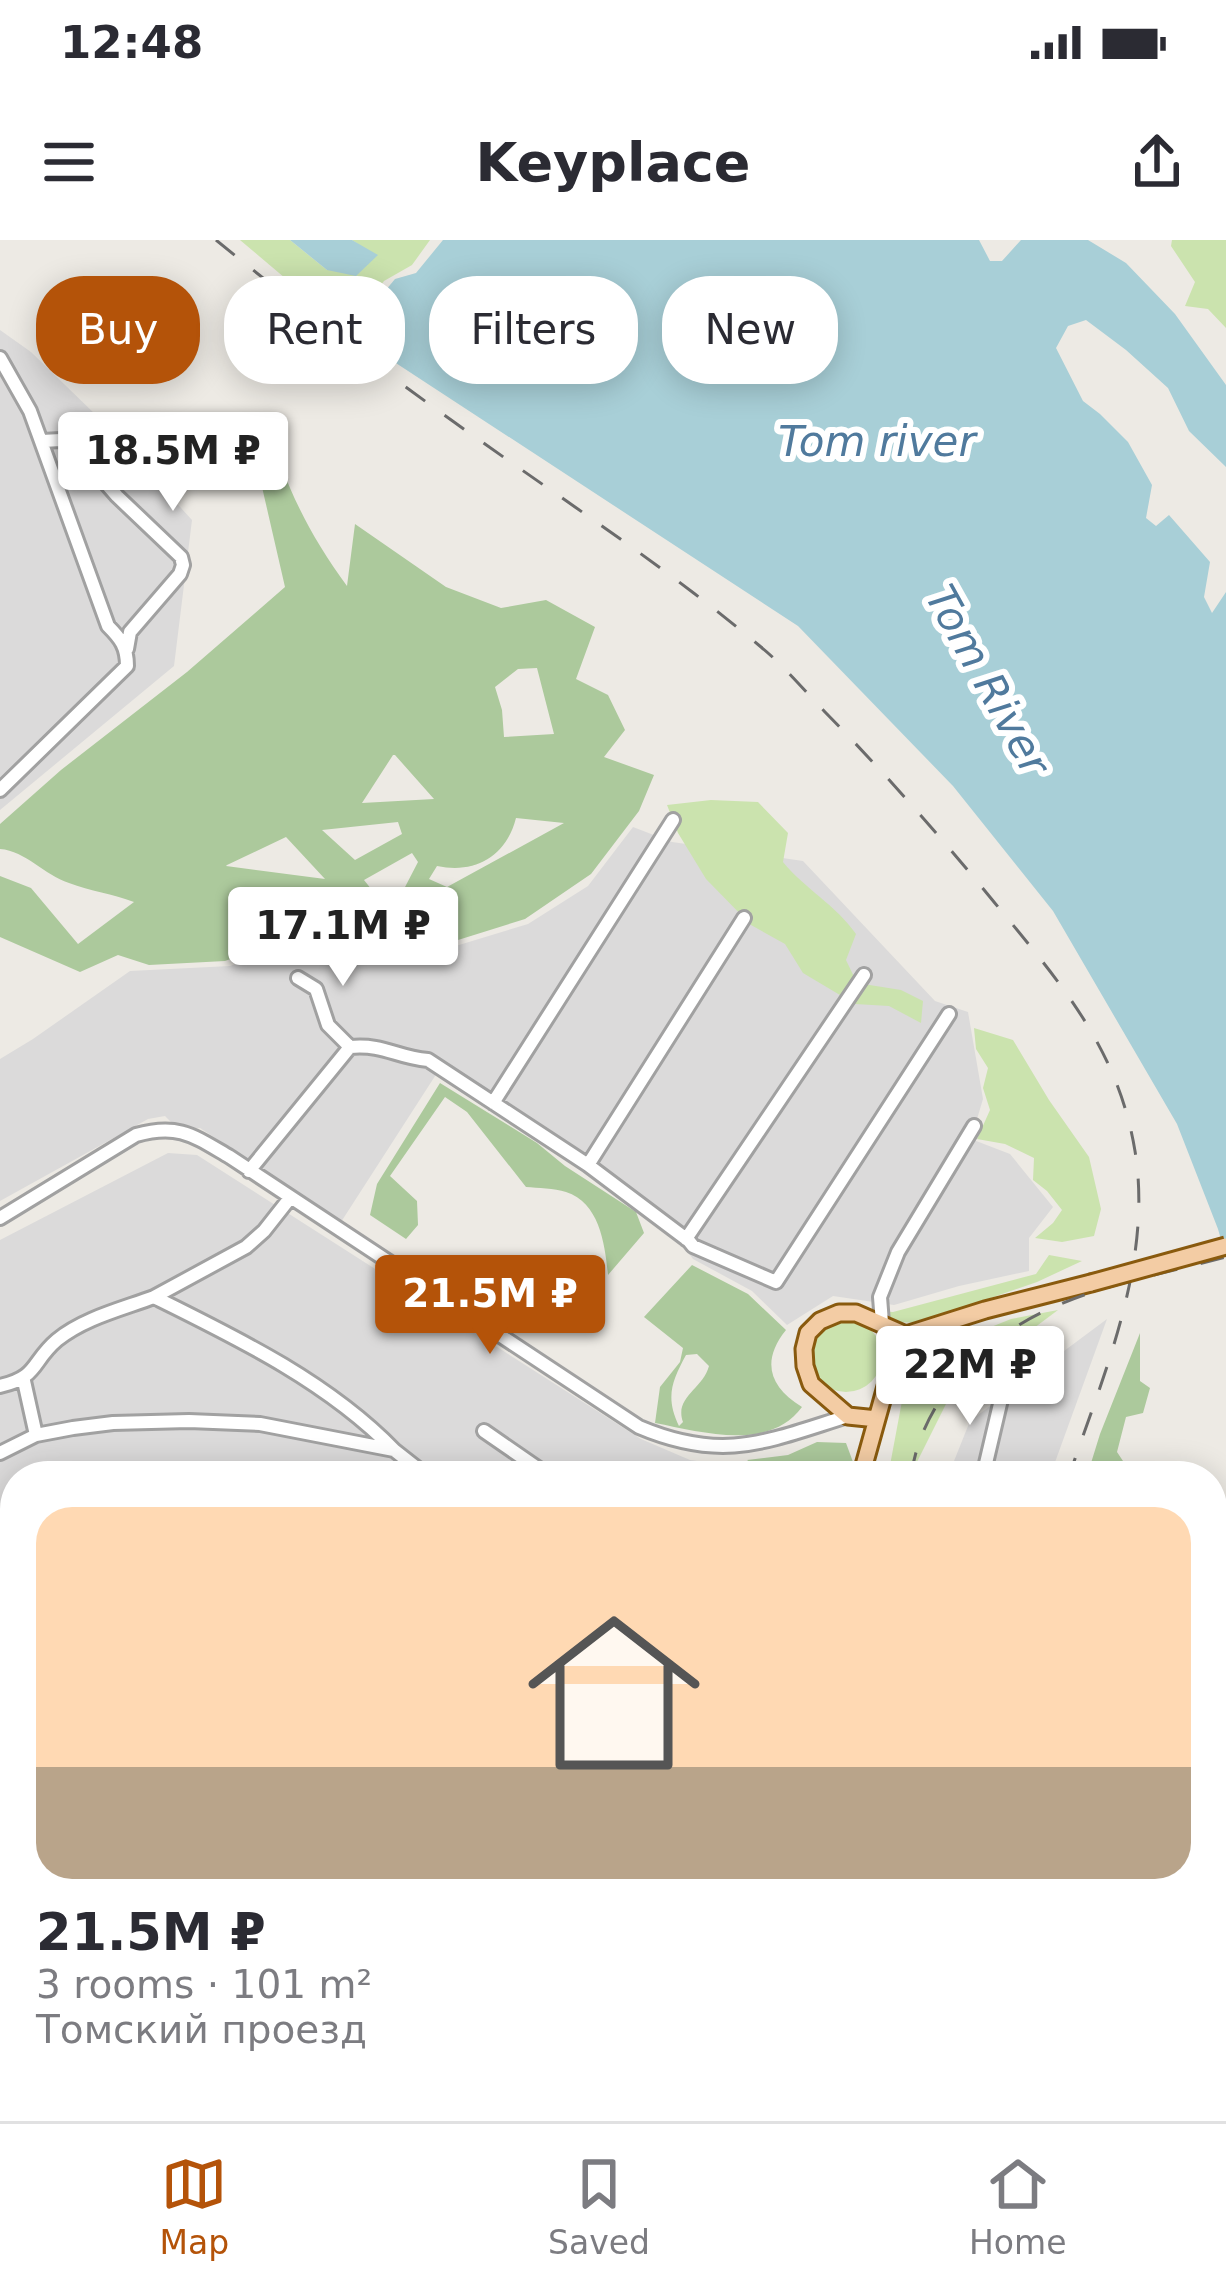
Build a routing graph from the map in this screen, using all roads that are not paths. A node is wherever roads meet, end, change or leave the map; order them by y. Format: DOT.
graph roads {
  1 [pos="0,358"];
  2 [pos="42,441"];
  3 [pos="127,650"];
  4 [pos="0,790"];
  5 [pos="673,820"];
  6 [pos="744,918"];
  7 [pos="864,975"];
  8 [pos="298,978"];
  9 [pos="949,1014"];
  10 [pos="350,1047"];
  11 [pos="493,1103"];
  12 [pos="974,1126"];
  13 [pos="588,1165"];
  14 [pos="249,1171"];
  15 [pos="290,1198"];
  16 [pos="0,1218"];
  17 [pos="688,1240"];
  18 [pos="1226,1246"];
  19 [pos="154,1297"];
  20 [pos="883,1323"];
  21 [pos="906,1335"];
  22 [pos="24,1381"];
  23 [pos="0,1386"];
  24 [pos="1004,1391"];
  25 [pos="848,1416"];
  26 [pos="877,1419"];
  27 [pos="484,1431"];
  28 [pos="36,1435"];
  29 [pos="394,1450"];
  30 [pos="0,1453"];
  31 [pos="408,1461"];
  32 [pos="527,1461"];
  33 [pos="865,1461"];
  34 [pos="987,1461"];
  1 -- 2 [label="street"];
  2 -- 3 [label="street"];
  2 -- 3 [label="street"];
  3 -- 4 [label="street"];
  5 -- 11 [label="street"];
  6 -- 13 [label="street"];
  7 -- 17 [label="street"];
  8 -- 10 [label="street"];
  9 -- 17 [label="street"];
  10 -- 11 [label="street"];
  10 -- 14 [label="street"];
  11 -- 13 [label="street"];
  12 -- 20 [label="street"];
  13 -- 17 [label="street"];
  14 -- 15 [label="street"];
  14 -- 16 [label="street"];
  15 -- 19 [label="street"];
  15 -- 25 [label="street"];
  18 -- 21 [label="main road, bridge"];
  19 -- 22 [label="street"];
  19 -- 29 [label="street"];
  20 -- 21 [label="main road"];
  20 -- 25 [label="main road"];
  21 -- 26 [label="main road"];
  22 -- 23 [label="street"];
  22 -- 28 [label="street"];
  24 -- 34 [label="street"];
  25 -- 26 [label="main road"];
  26 -- 33 [label="main road"];
  27 -- 32 [label="street"];
  28 -- 29 [label="street"];
  28 -- 30 [label="street"];
  29 -- 31 [label="street"];
}
